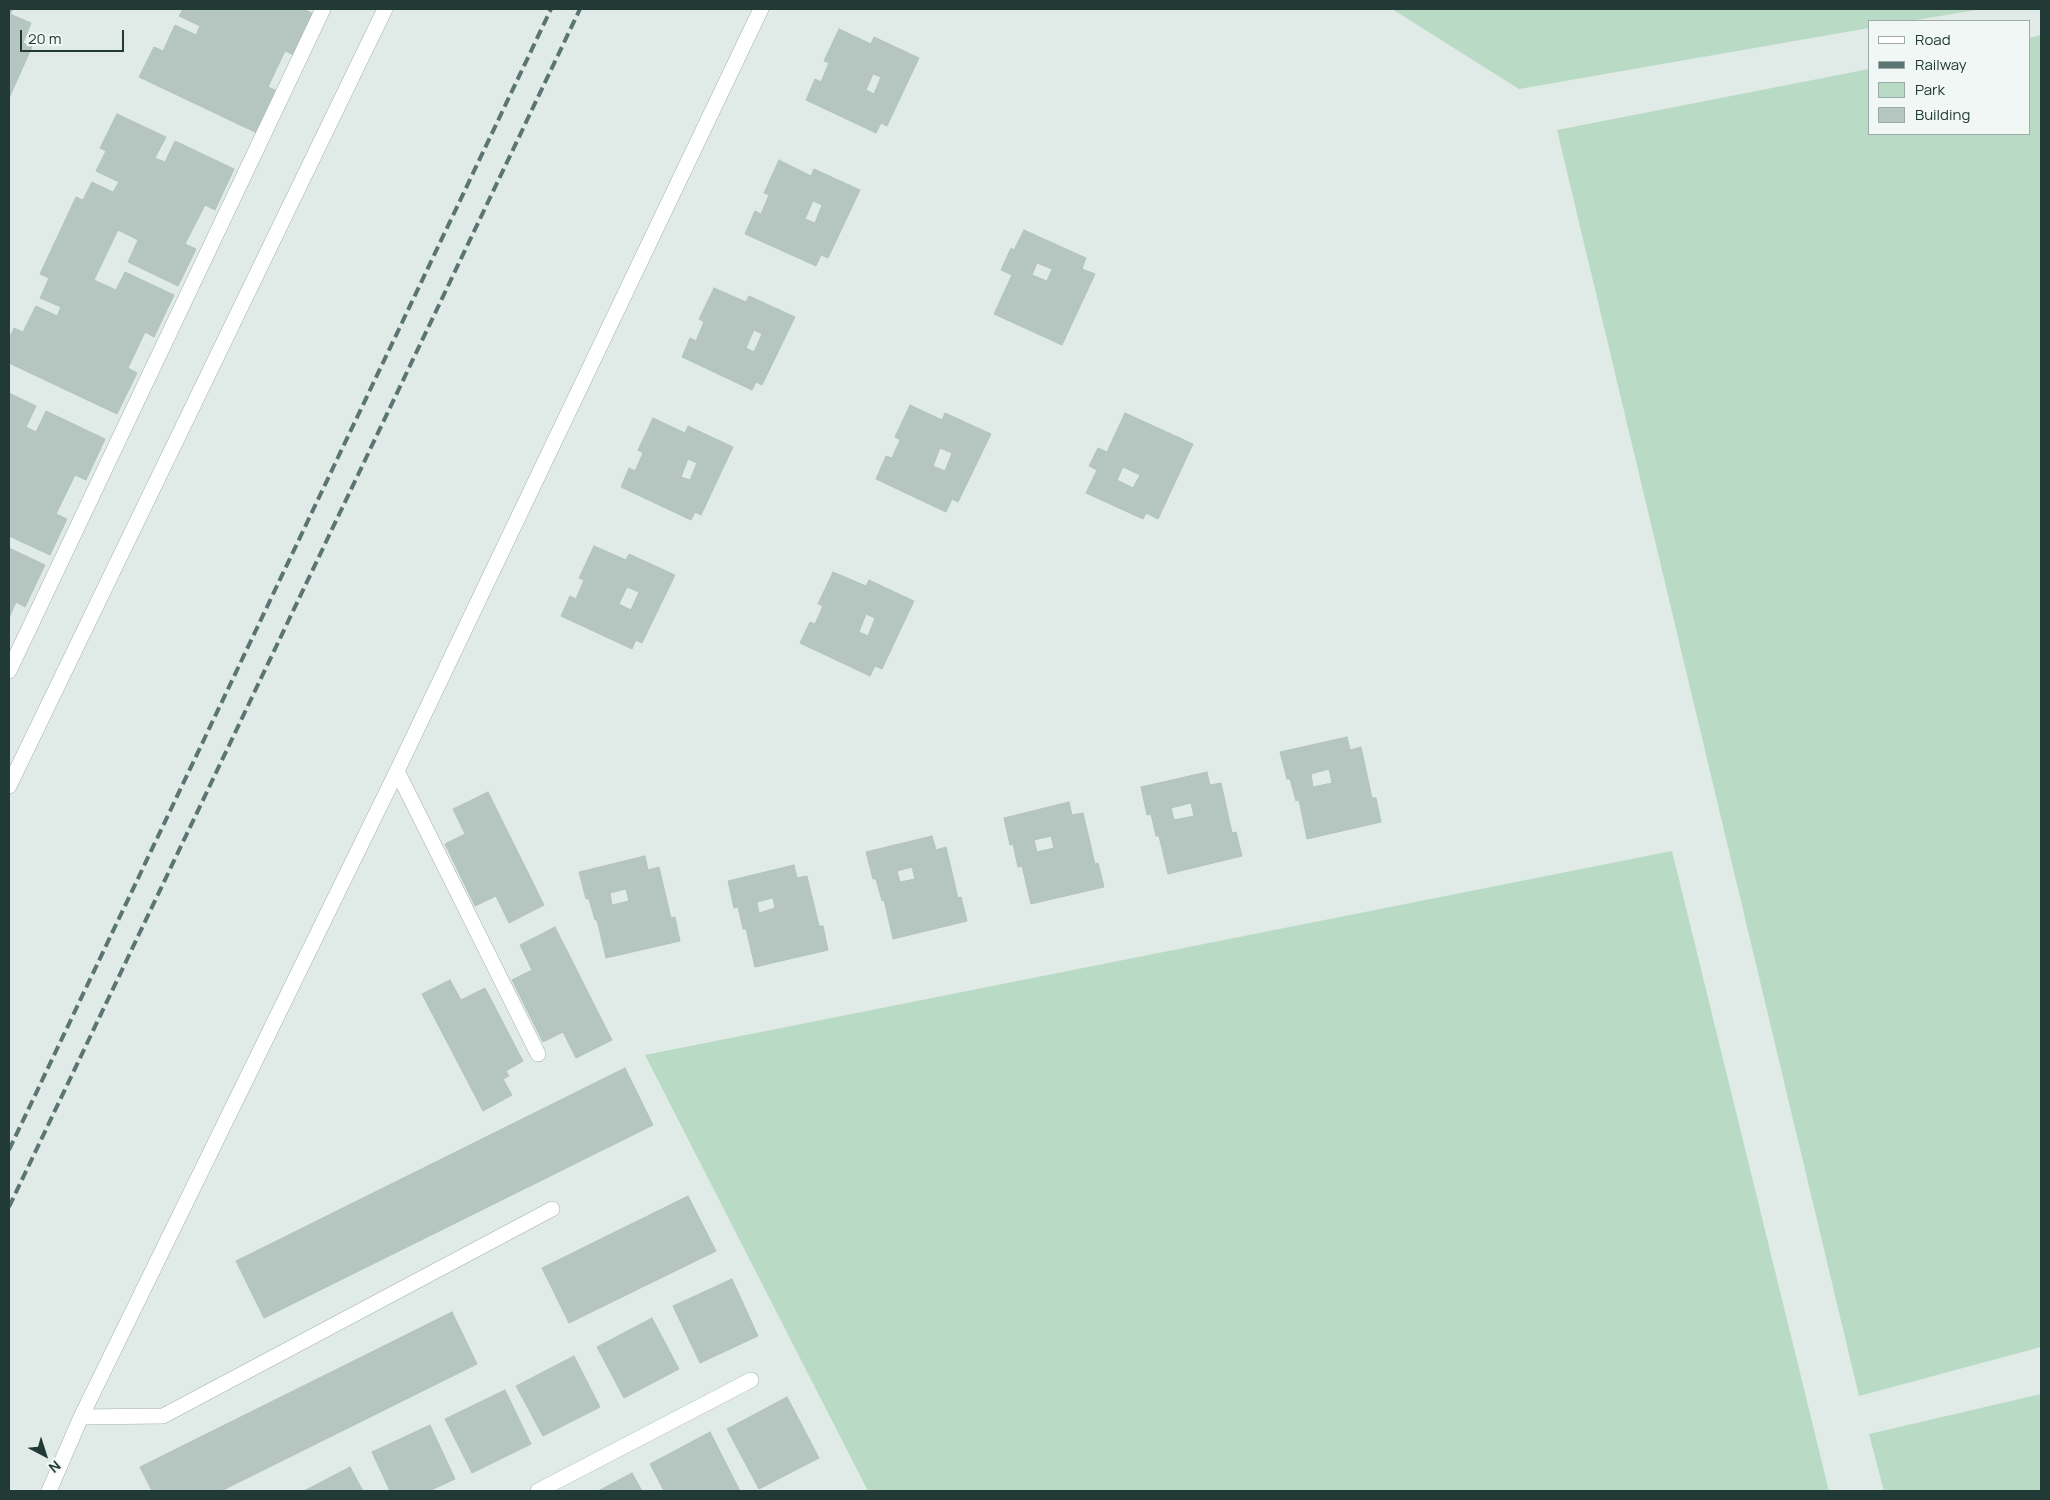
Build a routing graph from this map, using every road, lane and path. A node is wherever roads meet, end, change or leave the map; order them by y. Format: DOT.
graph roads {
  1 [pos="323,9"];
  2 [pos="385,9"];
  3 [pos="761,9"];
  4 [pos="9,671"];
  5 [pos="397,771"];
  6 [pos="9,786"];
  7 [pos="538,1054"];
  8 [pos="552,1209"];
  9 [pos="751,1380"];
  10 [pos="81,1416"];
  11 [pos="49,1491"];
  12 [pos="538,1491"];
  1 -- 4 [label="street"];
  2 -- 6 [label="street"];
  3 -- 5 [label="street"];
  5 -- 7 [label="street"];
  5 -- 10 [label="street"];
  8 -- 10 [label="street"];
  9 -- 12 [label="street"];
  10 -- 11 [label="street"];
}
